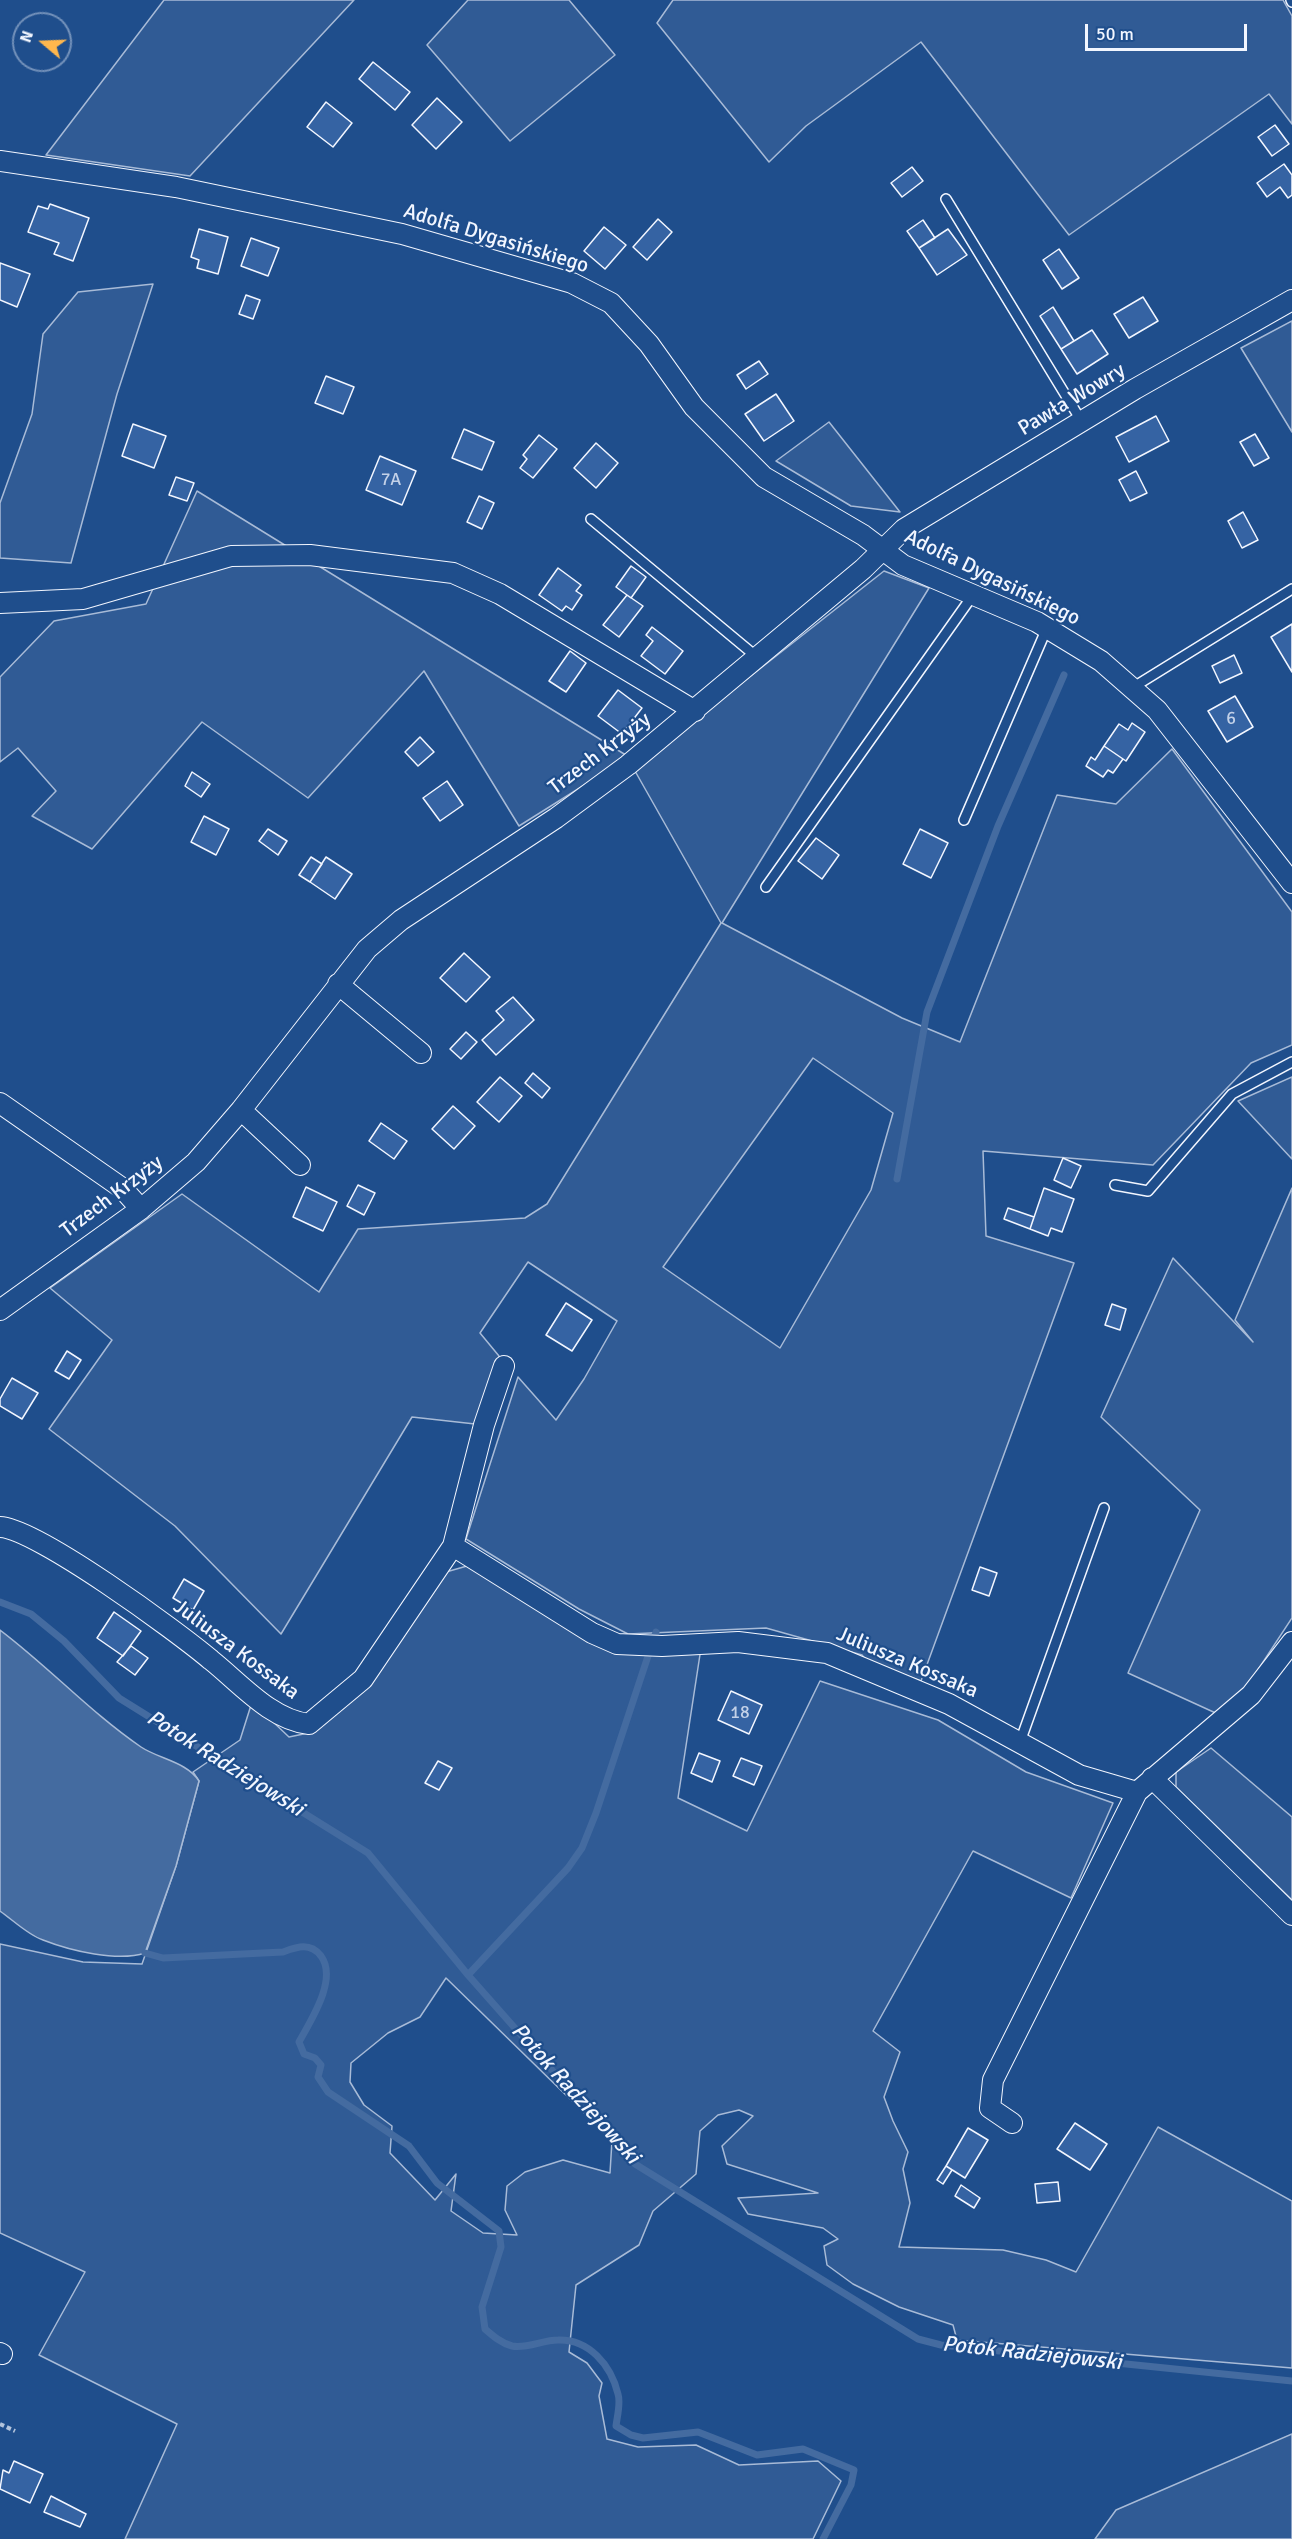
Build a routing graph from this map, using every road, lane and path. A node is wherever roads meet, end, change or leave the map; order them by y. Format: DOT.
graph roads {
  1 [pos="0,161"];
  2 [pos="946,199"];
  3 [pos="1292,300"];
  4 [pos="1082,422"];
  5 [pos="591,519"];
  6 [pos="883,550"];
  7 [pos="1292,590"];
  8 [pos="973,594"];
  9 [pos="0,603"];
  10 [pos="1047,628"];
  11 [pos="758,658"];
  12 [pos="1132,688"];
  13 [pos="695,711"];
  14 [pos="964,820"];
  15 [pos="1292,883"];
  16 [pos="766,887"];
  17 [pos="338,984"];
  18 [pos="421,1053"];
  19 [pos="1292,1062"];
  20 [pos="0,1103"];
  21 [pos="241,1110"];
  22 [pos="300,1165"];
  23 [pos="1114,1185"];
  24 [pos="141,1209"];
  25 [pos="0,1310"];
  26 [pos="504,1366"];
  27 [pos="1104,1508"];
  28 [pos="0,1527"];
  29 [pos="453,1545"];
  30 [pos="1292,1641"];
  31 [pos="1020,1742"];
  32 [pos="1152,1778"];
  33 [pos="1137,1792"];
  34 [pos="1292,1915"];
  35 [pos="1012,2123"];
  36 [pos="0,2424"];
  37 [pos="15,2431"];
  1 -- 6 [label="street, Adolfa Dygasińskiego"];
  2 -- 4 [label="lane"];
  3 -- 4 [label="street, Pawła Wowry"];
  4 -- 6 [label="street, Pawła Wowry"];
  5 -- 11 [label="lane"];
  6 -- 8 [label="street, Adolfa Dygasińskiego"];
  6 -- 11 [label="street, Trzech Krzyży"];
  7 -- 12 [label="lane"];
  8 -- 10 [label="street, Adolfa Dygasińskiego"];
  8 -- 16 [label="lane"];
  9 -- 13 [label="street"];
  10 -- 12 [label="street, Adolfa Dygasińskiego"];
  10 -- 14 [label="lane"];
  11 -- 13 [label="street, Trzech Krzyży"];
  12 -- 15 [label="street, Adolfa Dygasińskiego"];
  13 -- 17 [label="street, Trzech Krzyży"];
  17 -- 18 [label="street"];
  17 -- 21 [label="street, Trzech Krzyży"];
  19 -- 23 [label="lane"];
  20 -- 24 [label="street"];
  21 -- 22 [label="street"];
  21 -- 24 [label="street, Trzech Krzyży"];
  24 -- 25 [label="street, Trzech Krzyży"];
  26 -- 29 [label="street, Juliusza Kossaka"];
  27 -- 31 [label="lane"];
  28 -- 29 [label="street, Juliusza Kossaka"];
  29 -- 31 [label="street, Juliusza Kossaka"];
  30 -- 32 [label="street"];
  31 -- 33 [label="street, Juliusza Kossaka"];
  32 -- 33 [label="street"];
  32 -- 34 [label="street"];
  33 -- 35 [label="street"];
  36 -- 37 [label="path"];
}
